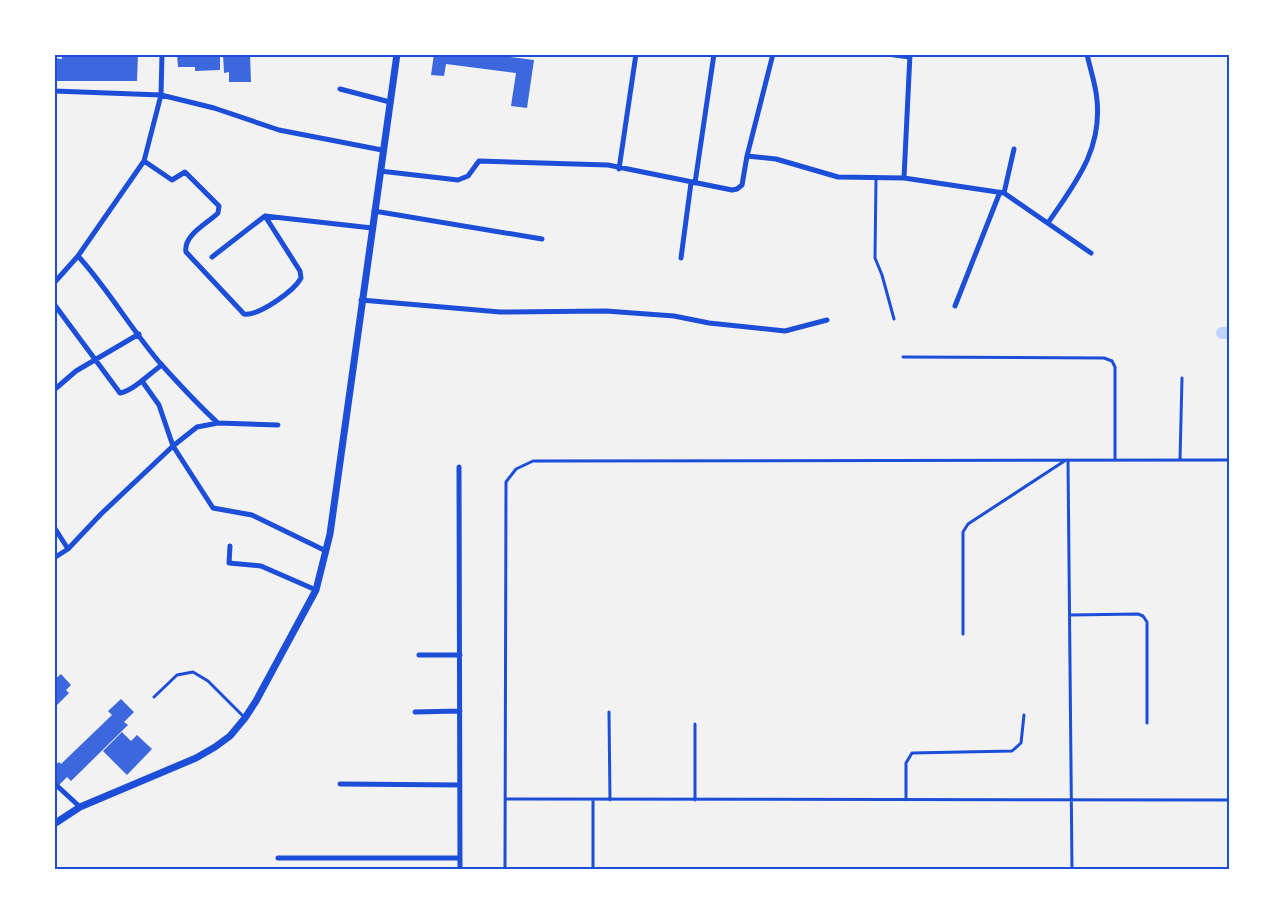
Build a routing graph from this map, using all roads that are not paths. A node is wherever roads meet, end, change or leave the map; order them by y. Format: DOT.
graph roads {
  1 [pos="162,54"];
  2 [pos="397,54"];
  3 [pos="636,54"];
  4 [pos="714,54"];
  5 [pos="773,54"];
  6 [pos="879,54"];
  7 [pos="1087,54"];
  8 [pos="910,56"];
  9 [pos="340,89"];
  10 [pos="54,91"];
  11 [pos="160,95"];
  12 [pos="390,102"];
  13 [pos="1014,149"];
  14 [pos="382,150"];
  15 [pos="747,156"];
  16 [pos="144,162"];
  17 [pos="619,169"];
  18 [pos="380,171"];
  19 [pos="904,178"];
  20 [pos="876,179"];
  21 [pos="693,183"];
  22 [pos="1002,193"];
  23 [pos="374,211"];
  24 [pos="266,216"];
  25 [pos="1048,223"];
  26 [pos="372,228"];
  27 [pos="542,239"];
  28 [pos="1091,253"];
  29 [pos="78,256"];
  30 [pos="212,257"];
  31 [pos="681,258"];
  32 [pos="54,283"];
  33 [pos="362,300"];
  34 [pos="54,304"];
  35 [pos="955,306"];
  36 [pos="894,319"];
  37 [pos="827,320"];
  38 [pos="139,334"];
  39 [pos="903,357"];
  40 [pos="96,360"];
  41 [pos="162,365"];
  42 [pos="1182,378"];
  43 [pos="142,381"];
  44 [pos="54,390"];
  45 [pos="218,423"];
  46 [pos="278,424"];
  47 [pos="173,446"];
  48 [pos="1068,459"];
  49 [pos="1115,460"];
  50 [pos="1180,460"];
  51 [pos="1230,460"];
  52 [pos="459,467"];
  53 [pos="54,527"];
  54 [pos="230,546"];
  55 [pos="68,549"];
  56 [pos="326,551"];
  57 [pos="54,558"];
  58 [pos="316,590"];
  59 [pos="1070,615"];
  60 [pos="963,634"];
  61 [pos="419,655"];
  62 [pos="460,655"];
  63 [pos="154,697"];
  64 [pos="415,711"];
  65 [pos="460,711"];
  66 [pos="609,711"];
  67 [pos="1024,715"];
  68 [pos="245,718"];
  69 [pos="1147,723"];
  70 [pos="695,724"];
  71 [pos="54,783"];
  72 [pos="340,784"];
  73 [pos="460,784"];
  74 [pos="505,799"];
  75 [pos="592,800"];
  76 [pos="610,800"];
  77 [pos="695,800"];
  78 [pos="906,800"];
  79 [pos="1073,800"];
  80 [pos="1230,800"];
  81 [pos="80,807"];
  82 [pos="54,824"];
  83 [pos="278,858"];
  84 [pos="460,858"];
  85 [pos="460,869"];
  86 [pos="505,869"];
  87 [pos="593,869"];
  88 [pos="1072,869"];
  1 -- 11 [label="street"];
  2 -- 12 [label="street"];
  3 -- 17 [label="street"];
  4 -- 21 [label="street"];
  5 -- 15 [label="street"];
  6 -- 8 [label="lane"];
  7 -- 25 [label="street"];
  8 -- 19 [label="street"];
  9 -- 12 [label="street"];
  10 -- 11 [label="street"];
  11 -- 14 [label="street"];
  11 -- 16 [label="street"];
  12 -- 14 [label="street"];
  13 -- 22 [label="street"];
  14 -- 18 [label="street"];
  15 -- 20 [label="street"];
  15 -- 21 [label="street"];
  16 -- 24 [label="street"];
  16 -- 29 [label="street"];
  17 -- 18 [label="street"];
  17 -- 21 [label="street"];
  18 -- 23 [label="street"];
  19 -- 20 [label="street"];
  19 -- 22 [label="street"];
  20 -- 36 [label="lane"];
  21 -- 31 [label="street"];
  22 -- 25 [label="street"];
  22 -- 35 [label="street"];
  23 -- 26 [label="street"];
  23 -- 27 [label="street"];
  24 -- 26 [label="street"];
  24 -- 30 [label="street"];
  25 -- 28 [label="street"];
  26 -- 33 [label="street"];
  29 -- 32 [label="street"];
  29 -- 38 [label="street"];
  33 -- 37 [label="street"];
  33 -- 56 [label="street"];
  34 -- 40 [label="street"];
  38 -- 40 [label="street"];
  38 -- 41 [label="street"];
  39 -- 49 [label="lane"];
  40 -- 43 [label="street"];
  40 -- 44 [label="street"];
  41 -- 43 [label="street"];
  41 -- 45 [label="street"];
  42 -- 50 [label="lane"];
  43 -- 47 [label="street"];
  45 -- 46 [label="street"];
  45 -- 47 [label="street"];
  47 -- 55 [label="street"];
  47 -- 56 [label="street"];
  48 -- 49 [label="lane"];
  48 -- 59 [label="lane"];
  48 -- 60 [label="lane"];
  48 -- 74 [label="lane"];
  49 -- 50 [label="lane"];
  50 -- 51 [label="lane"];
  52 -- 62 [label="street"];
  53 -- 55 [label="street"];
  54 -- 58 [label="street"];
  55 -- 57 [label="street"];
  56 -- 58 [label="street"];
  58 -- 68 [label="street"];
  59 -- 69 [label="lane"];
  59 -- 79 [label="lane"];
  61 -- 62 [label="street"];
  62 -- 65 [label="street"];
  63 -- 68 [label="lane"];
  64 -- 65 [label="street"];
  65 -- 73 [label="street"];
  66 -- 76 [label="lane"];
  67 -- 78 [label="lane"];
  68 -- 81 [label="street"];
  70 -- 77 [label="lane"];
  71 -- 81 [label="street"];
  72 -- 73 [label="street"];
  73 -- 84 [label="street"];
  74 -- 75 [label="lane"];
  74 -- 86 [label="lane"];
  75 -- 76 [label="lane"];
  75 -- 87 [label="lane"];
  76 -- 77 [label="lane"];
  77 -- 78 [label="lane"];
  78 -- 79 [label="lane"];
  79 -- 80 [label="lane"];
  79 -- 88 [label="lane"];
  81 -- 82 [label="street"];
  83 -- 84 [label="street"];
  84 -- 85 [label="street"];
}
